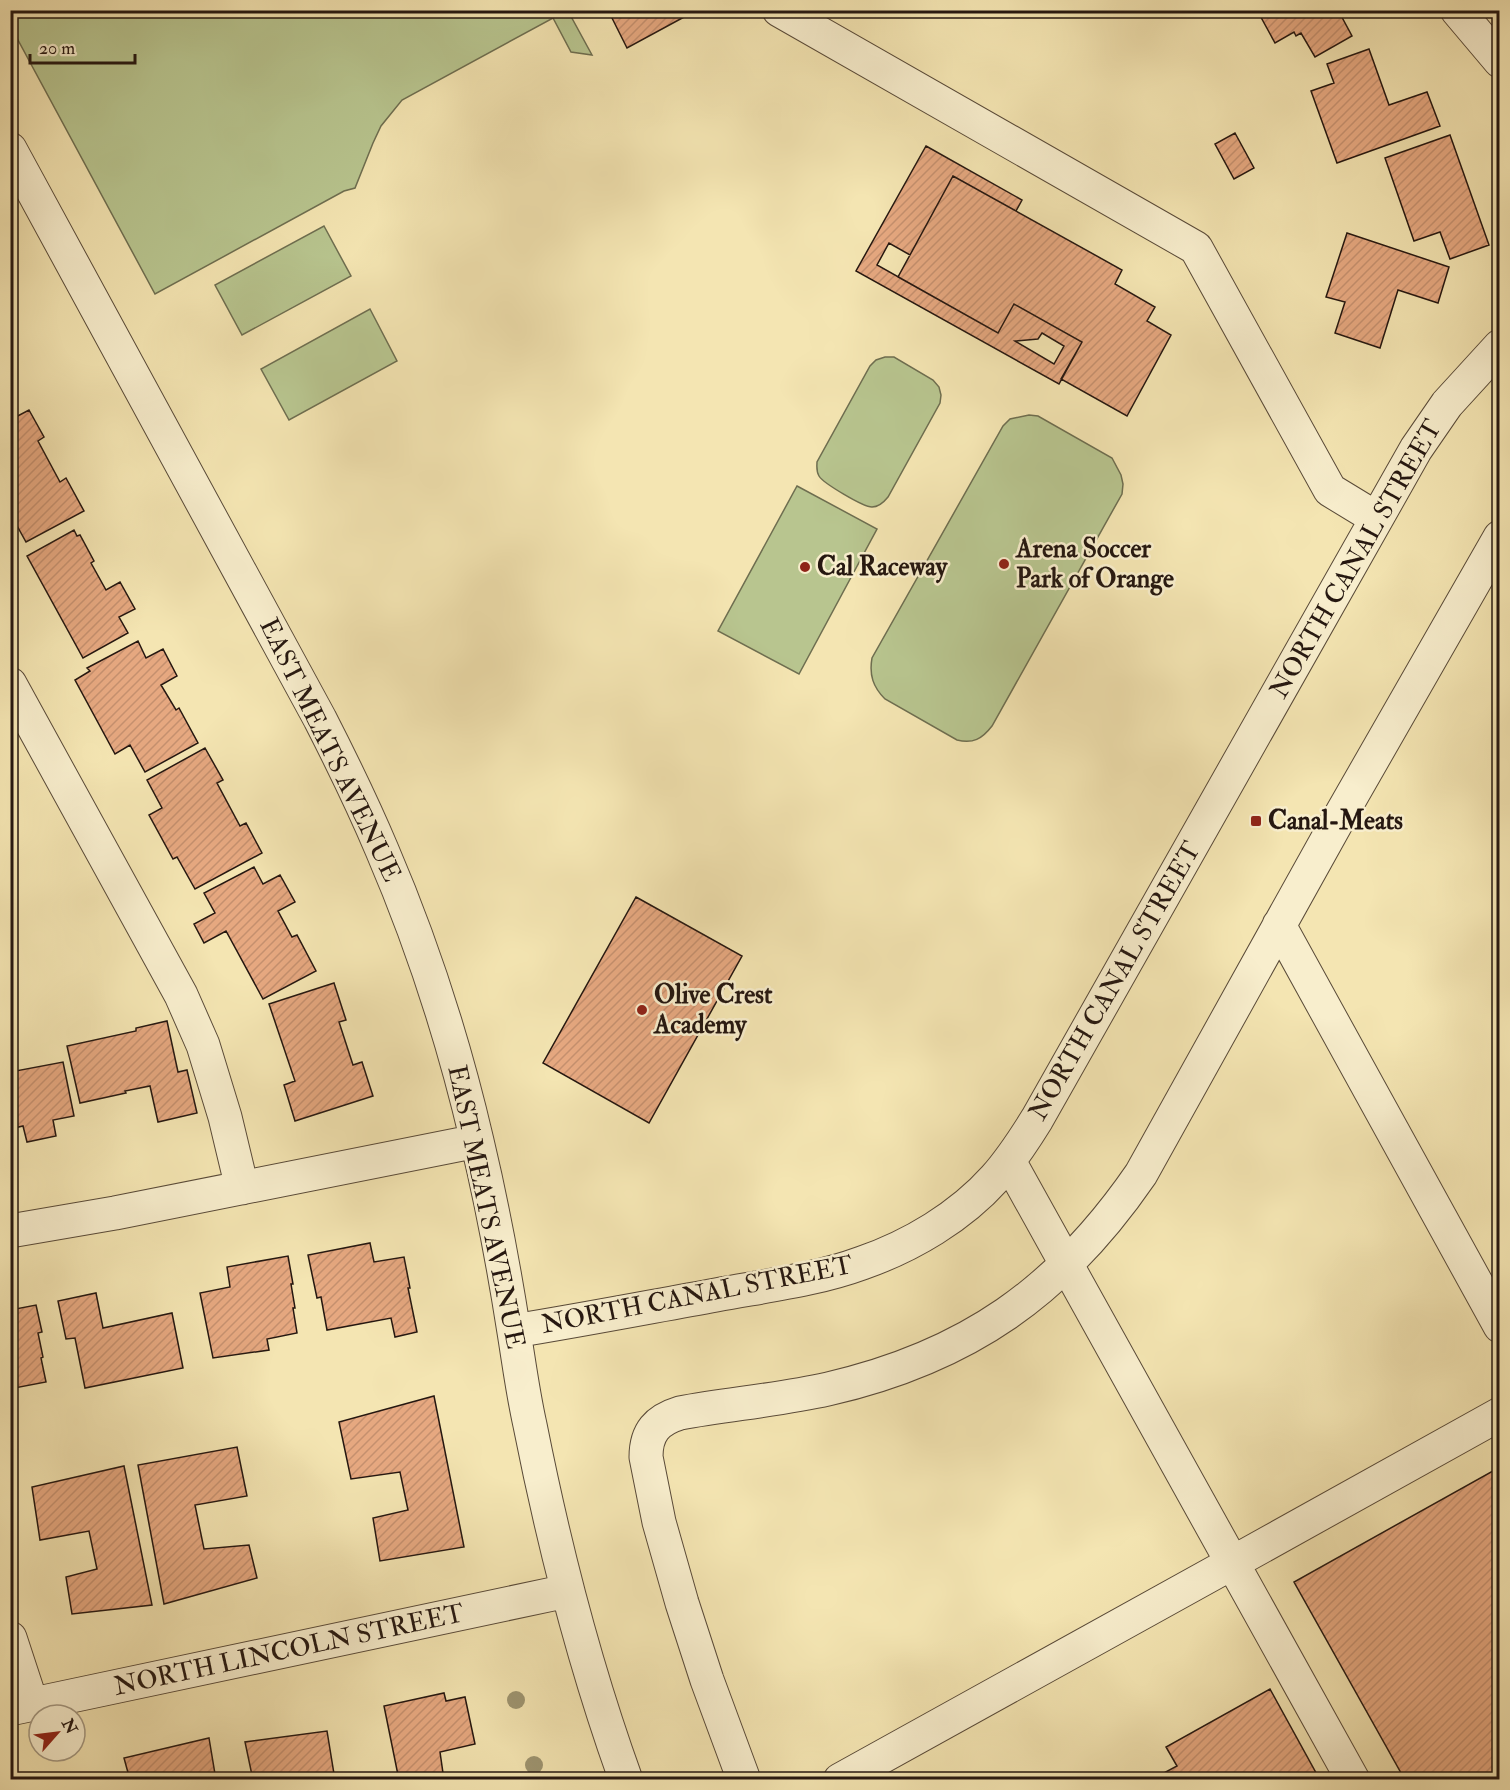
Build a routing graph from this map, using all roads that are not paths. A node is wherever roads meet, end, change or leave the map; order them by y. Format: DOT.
graph roads {
  1 [pos="779,10"];
  2 [pos="1457,10"];
  3 [pos="1500,61"];
  4 [pos="10,149"];
  5 [pos="1500,346"];
  6 [pos="1376,518"];
  7 [pos="1500,537"];
  8 [pos="10,684"];
  9 [pos="1279,925"];
  10 [pos="477,1141"];
  11 [pos="1009,1161"];
  12 [pos="242,1188"];
  13 [pos="10,1231"];
  14 [pos="1067,1265"];
  15 [pos="1500,1326"];
  16 [pos="514,1331"];
  17 [pos="1500,1414"];
  18 [pos="1232,1563"];
  19 [pos="567,1591"];
  20 [pos="10,1638"];
  21 [pos="21,1707"];
  22 [pos="626,1779"];
  23 [pos="744,1779"];
  24 [pos="840,1779"];
  25 [pos="1353,1779"];
  1 -- 6 [label="street"];
  2 -- 3 [label="street"];
  4 -- 10 [label="street, EAST MEATS AVENUE"];
  5 -- 6 [label="street, NORTH CANAL STREET"];
  6 -- 11 [label="street, NORTH CANAL STREET"];
  7 -- 9 [label="street"];
  8 -- 12 [label="street"];
  9 -- 14 [label="street"];
  9 -- 15 [label="street"];
  10 -- 12 [label="street"];
  10 -- 16 [label="street, EAST MEATS AVENUE"];
  11 -- 14 [label="street"];
  11 -- 16 [label="street, NORTH CANAL STREET"];
  12 -- 13 [label="street"];
  14 -- 18 [label="street"];
  14 -- 23 [label="street"];
  16 -- 19 [label="street, EAST MEATS AVENUE"];
  17 -- 18 [label="street"];
  18 -- 24 [label="street"];
  18 -- 25 [label="street"];
  19 -- 21 [label="street, NORTH LINCOLN STREET"];
  19 -- 22 [label="street, EAST MEATS AVENUE"];
  20 -- 21 [label="street"];
}
